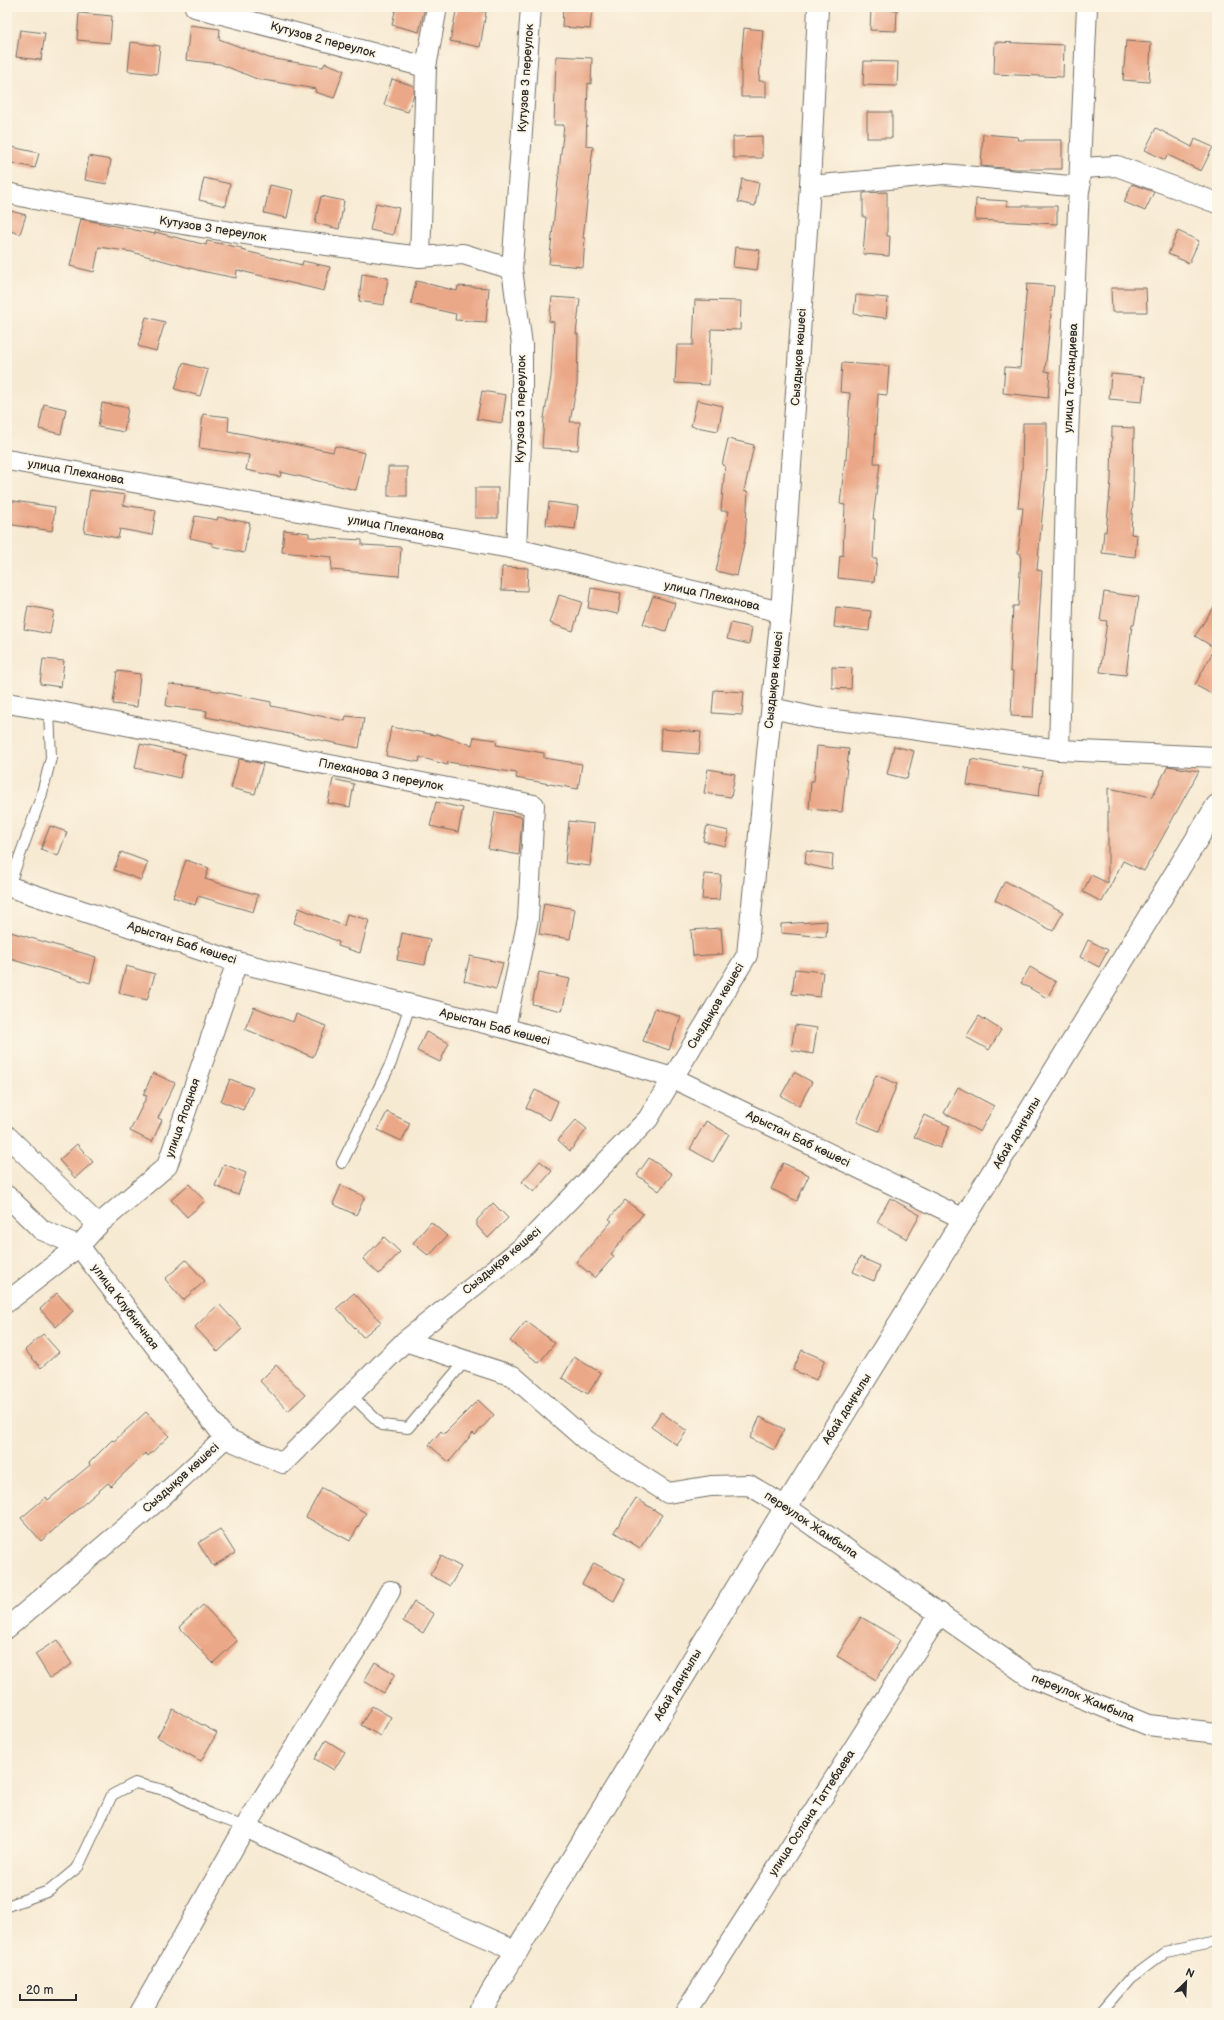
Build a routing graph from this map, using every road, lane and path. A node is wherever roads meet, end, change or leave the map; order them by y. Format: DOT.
graph roads {
  1 [pos="195,7"];
  2 [pos="437,7"];
  3 [pos="531,7"];
  4 [pos="818,7"];
  5 [pos="1087,7"];
  6 [pos="426,67"];
  7 [pos="1080,178"];
  8 [pos="810,186"];
  9 [pos="7,193"];
  10 [pos="1217,203"];
  11 [pos="420,257"];
  12 [pos="512,269"];
  13 [pos="7,460"];
  14 [pos="516,549"];
  15 [pos="781,612"];
  16 [pos="7,703"];
  17 [pos="772,708"];
  18 [pos="49,710"];
  19 [pos="1059,750"];
  20 [pos="1217,757"];
  21 [pos="1217,806"];
  22 [pos="8,886"];
  23 [pos="237,962"];
  24 [pos="410,1005"];
  25 [pos="505,1028"];
  26 [pos="673,1078"];
  27 [pos="7,1136"];
  28 [pos="342,1163"];
  29 [pos="7,1196"];
  30 [pos="964,1219"];
  31 [pos="98,1225"];
  32 [pos="78,1246"];
  33 [pos="7,1302"];
  34 [pos="405,1341"];
  35 [pos="466,1360"];
  36 [pos="351,1395"];
  37 [pos="225,1438"];
  38 [pos="786,1506"];
  39 [pos="390,1591"];
  40 [pos="940,1613"];
  41 [pos="7,1628"];
  42 [pos="1217,1733"];
  43 [pos="245,1827"];
  44 [pos="7,1906"];
  45 [pos="1217,1942"];
  46 [pos="518,1951"];
  47 [pos="140,2013"];
  48 [pos="479,2013"];
  49 [pos="685,2013"];
  50 [pos="1100,2013"];
  1 -- 6 [label="street, Кутузов 2 переулок"];
  2 -- 6 [label="street"];
  3 -- 12 [label="street, Кутузов 3 переулок"];
  4 -- 8 [label="street, Сыздықов көшесі"];
  5 -- 7 [label="street, улица Тастандиева"];
  6 -- 11 [label="street"];
  7 -- 8 [label="street"];
  7 -- 10 [label="street"];
  7 -- 19 [label="street, улица Тастандиева"];
  8 -- 15 [label="street, Сыздықов көшесі"];
  9 -- 11 [label="street, Кутузов 3 переулок"];
  11 -- 12 [label="street, Кутузов 3 переулок"];
  12 -- 14 [label="street, Кутузов 3 переулок"];
  13 -- 14 [label="street, улица Плеханова"];
  14 -- 15 [label="street, улица Плеханова"];
  15 -- 17 [label="street, Сыздықов көшесі"];
  16 -- 18 [label="street, Плеханова 3 переулок"];
  17 -- 19 [label="street"];
  17 -- 26 [label="street, Сыздықов көшесі"];
  18 -- 22 [label="lane"];
  18 -- 25 [label="street, Плеханова 3 переулок"];
  19 -- 20 [label="street"];
  21 -- 30 [label="street, Абай даңғылы"];
  22 -- 23 [label="street, Арыстан Баб көшесі"];
  23 -- 24 [label="street, Арыстан Баб көшесі"];
  23 -- 31 [label="street, улица Ягодная"];
  24 -- 25 [label="street, Арыстан Баб көшесі"];
  24 -- 28 [label="lane"];
  25 -- 26 [label="street, Арыстан Баб көшесі"];
  26 -- 30 [label="street, Арыстан Баб көшесі"];
  26 -- 34 [label="street, Сыздықов көшесі"];
  27 -- 31 [label="street"];
  29 -- 32 [label="street, улица Клубничная"];
  30 -- 38 [label="street, Абай даңғылы"];
  31 -- 32 [label="street, улица Ягодная"];
  32 -- 33 [label="street, улица Ягодная"];
  32 -- 37 [label="street, улица Клубничная"];
  34 -- 35 [label="street, переулок Жамбыла"];
  34 -- 36 [label="street, Сыздықов көшесі"];
  35 -- 36 [label="lane"];
  35 -- 38 [label="street, переулок Жамбыла"];
  36 -- 37 [label="street, Сыздықов көшесі"];
  37 -- 41 [label="street, Сыздықов көшесі"];
  38 -- 40 [label="street, переулок Жамбыла"];
  38 -- 46 [label="street, Абай даңғылы"];
  39 -- 43 [label="street"];
  40 -- 42 [label="street, переулок Жамбыла"];
  40 -- 49 [label="street, улица Ослана Таттебаева"];
  43 -- 44 [label="lane"];
  43 -- 46 [label="street"];
  43 -- 47 [label="street"];
  45 -- 50 [label="lane"];
  46 -- 48 [label="street, Абай даңғылы"];
}
